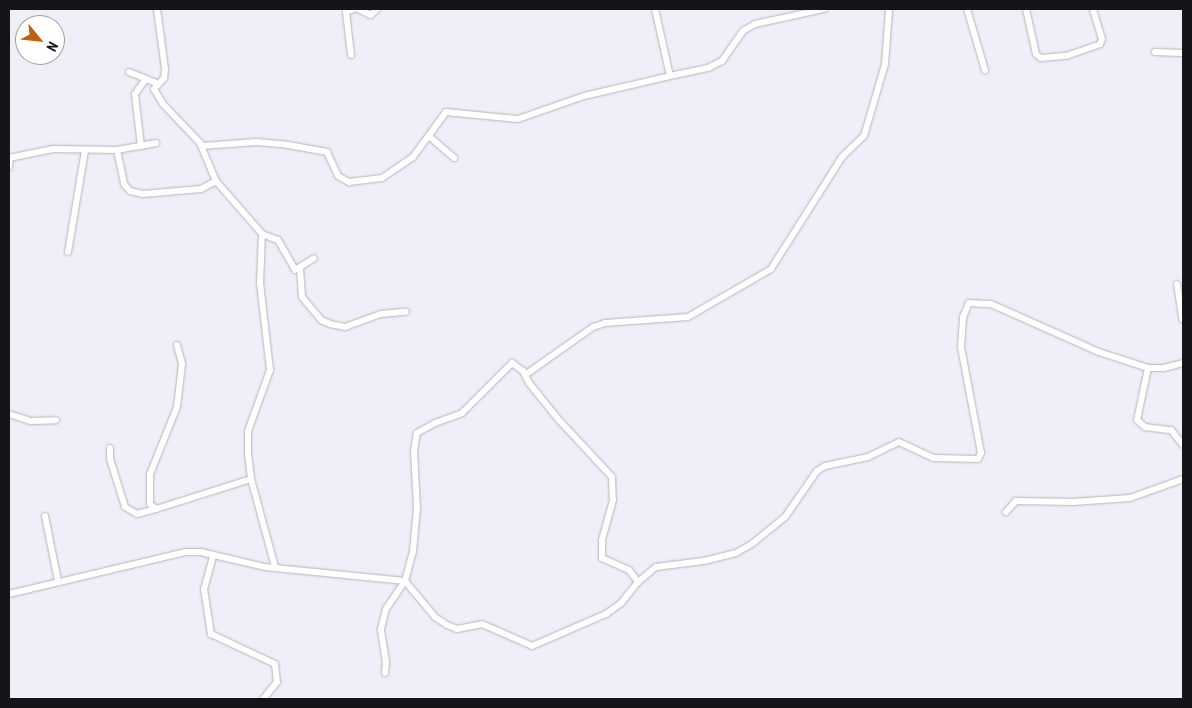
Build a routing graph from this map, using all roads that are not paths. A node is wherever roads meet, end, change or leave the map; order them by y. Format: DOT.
graph roads {
  1 [pos="157,9"];
  2 [pos="354,9"];
  3 [pos="358,9"];
  4 [pos="377,9"];
  5 [pos="656,9"];
  6 [pos="824,9"];
  7 [pos="889,9"];
  8 [pos="967,9"];
  9 [pos="1026,9"];
  10 [pos="1093,9"];
  11 [pos="1154,52"];
  12 [pos="1183,53"];
  13 [pos="351,55"];
  14 [pos="985,70"];
  15 [pos="129,72"];
  16 [pos="670,76"];
  17 [pos="146,79"];
  18 [pos="156,83"];
  19 [pos="430,137"];
  20 [pos="156,144"];
  21 [pos="141,146"];
  22 [pos="202,146"];
  23 [pos="85,150"];
  24 [pos="117,150"];
  25 [pos="10,158"];
  26 [pos="454,158"];
  27 [pos="9,166"];
  28 [pos="216,181"];
  29 [pos="262,234"];
  30 [pos="68,252"];
  31 [pos="314,258"];
  32 [pos="300,268"];
  33 [pos="1177,284"];
  34 [pos="406,312"];
  35 [pos="1183,320"];
  36 [pos="178,345"];
  37 [pos="1183,363"];
  38 [pos="1148,368"];
  39 [pos="525,375"];
  40 [pos="9,414"];
  41 [pos="56,420"];
  42 [pos="1183,445"];
  43 [pos="110,448"];
  44 [pos="251,479"];
  45 [pos="1183,480"];
  46 [pos="156,509"];
  47 [pos="1006,512"];
  48 [pos="45,516"];
  49 [pos="213,556"];
  50 [pos="275,567"];
  51 [pos="58,581"];
  52 [pos="405,582"];
  53 [pos="638,582"];
  54 [pos="9,594"];
  55 [pos="384,673"];
  56 [pos="263,699"];
  1 -- 18 [label="street"];
  2 -- 13 [label="street"];
  3 -- 4 [label="street"];
  5 -- 16 [label="street"];
  6 -- 16 [label="street"];
  7 -- 39 [label="street"];
  8 -- 14 [label="street"];
  9 -- 10 [label="street"];
  11 -- 12 [label="street"];
  15 -- 17 [label="street"];
  16 -- 19 [label="street"];
  17 -- 18 [label="street"];
  17 -- 21 [label="street"];
  18 -- 22 [label="street"];
  19 -- 22 [label="street"];
  19 -- 26 [label="street"];
  20 -- 21 [label="street"];
  21 -- 24 [label="street"];
  22 -- 28 [label="street"];
  23 -- 24 [label="street"];
  23 -- 25 [label="street"];
  23 -- 30 [label="street"];
  24 -- 28 [label="street"];
  25 -- 27 [label="street"];
  28 -- 29 [label="street"];
  29 -- 32 [label="street"];
  29 -- 44 [label="street"];
  31 -- 32 [label="street"];
  32 -- 34 [label="street"];
  33 -- 35 [label="street"];
  36 -- 46 [label="street"];
  37 -- 38 [label="street"];
  38 -- 42 [label="street"];
  38 -- 53 [label="street"];
  39 -- 52 [label="street"];
  39 -- 53 [label="street"];
  40 -- 41 [label="street"];
  43 -- 46 [label="street"];
  44 -- 46 [label="street"];
  44 -- 50 [label="street"];
  45 -- 47 [label="street"];
  48 -- 51 [label="street"];
  49 -- 50 [label="street"];
  49 -- 51 [label="street"];
  49 -- 56 [label="street"];
  50 -- 52 [label="street"];
  51 -- 54 [label="street"];
  52 -- 53 [label="street"];
  52 -- 55 [label="street"];
}
